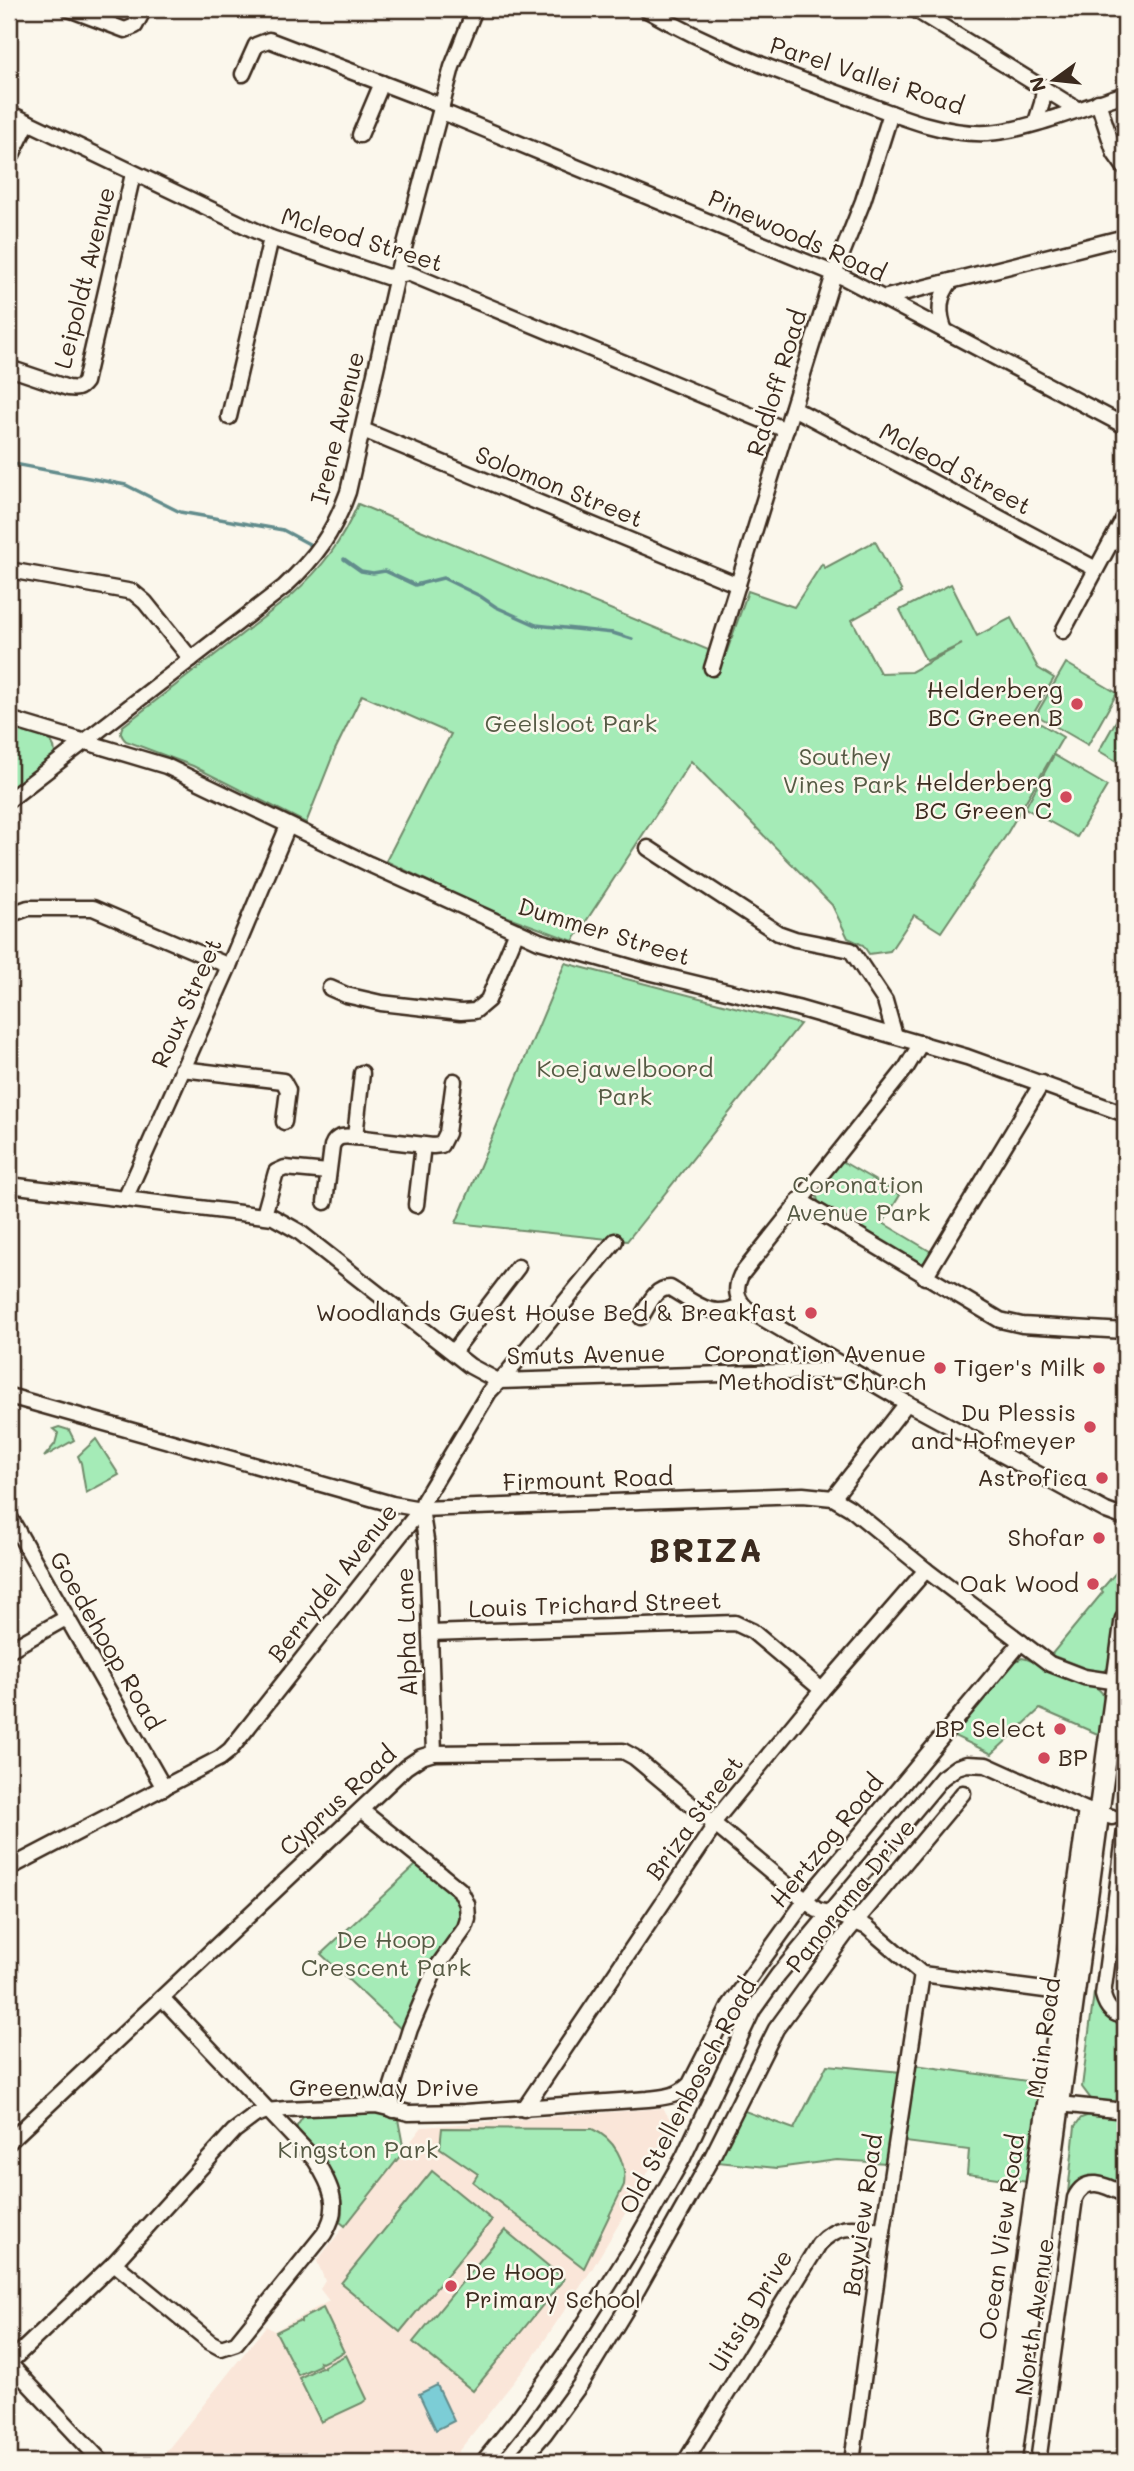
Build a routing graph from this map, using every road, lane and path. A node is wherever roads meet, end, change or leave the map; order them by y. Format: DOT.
graph roads {
  1 [pos="69,9"];
  2 [pos="144,9"];
  3 [pos="475,9"];
  4 [pos="645,9"];
  5 [pos="914,9"];
  6 [pos="243,74"];
  7 [pos="383,83"];
  8 [pos="1044,88"];
  9 [pos="1125,94"];
  10 [pos="1098,102"];
  11 [pos="441,109"];
  12 [pos="1077,109"];
  13 [pos="9,113"];
  14 [pos="891,113"];
  15 [pos="28,122"];
  16 [pos="1036,122"];
  17 [pos="360,135"];
  18 [pos="9,162"];
  19 [pos="1125,167"];
  20 [pos="133,174"];
  21 [pos="1125,237"];
  22 [pos="271,238"];
  23 [pos="834,274"];
  24 [pos="397,275"];
  25 [pos="951,281"];
  26 [pos="883,298"];
  27 [pos="945,331"];
  28 [pos="9,368"];
  29 [pos="793,408"];
  30 [pos="229,418"];
  31 [pos="1125,426"];
  32 [pos="363,430"];
  33 [pos="786,430"];
  34 [pos="1125,516"];
  35 [pos="1096,569"];
  36 [pos="9,570"];
  37 [pos="738,585"];
  38 [pos="1063,631"];
  39 [pos="191,659"];
  40 [pos="712,668"];
  41 [pos="9,719"];
  42 [pos="84,742"];
  43 [pos="9,800"];
  44 [pos="288,826"];
  45 [pos="648,848"];
  46 [pos="9,915"];
  47 [pos="517,932"];
  48 [pos="229,966"];
  49 [pos="330,988"];
  50 [pos="895,1036"];
  51 [pos="921,1043"];
  52 [pos="182,1069"];
  53 [pos="362,1073"];
  54 [pos="454,1081"];
  55 [pos="1042,1083"];
  56 [pos="1125,1114"];
  57 [pos="284,1122"];
  58 [pos="355,1137"];
  59 [pos="423,1145"];
  60 [pos="328,1172"];
  61 [pos="9,1185"];
  62 [pos="125,1199"];
  63 [pos="799,1200"];
  64 [pos="325,1202"];
  65 [pos="416,1205"];
  66 [pos="264,1215"];
  67 [pos="615,1241"];
  68 [pos="517,1268"];
  69 [pos="925,1276"];
  70 [pos="742,1305"];
  71 [pos="641,1317"];
  72 [pos="1125,1331"];
  73 [pos="811,1346"];
  74 [pos="453,1352"];
  75 [pos="852,1370"];
  76 [pos="800,1373"];
  77 [pos="498,1381"];
  78 [pos="9,1396"];
  79 [pos="907,1403"];
  80 [pos="833,1498"];
  81 [pos="421,1509"];
  82 [pos="9,1516"];
  83 [pos="1125,1518"];
  84 [pos="398,1540"];
  85 [pos="427,1546"];
  86 [pos="926,1570"];
  87 [pos="66,1618"];
  88 [pos="1125,1620"];
  89 [pos="430,1633"];
  90 [pos="1021,1642"];
  91 [pos="9,1650"];
  92 [pos="1121,1683"];
  93 [pos="822,1690"];
  94 [pos="1125,1716"];
  95 [pos="434,1754"];
  96 [pos="164,1788"];
  97 [pos="963,1793"];
  98 [pos="360,1810"];
  99 [pos="1105,1818"];
  100 [pos="714,1825"];
  101 [pos="9,1868"];
  102 [pos="805,1901"];
  103 [pos="829,1913"];
  104 [pos="855,1923"];
  105 [pos="922,1974"];
  106 [pos="1060,1992"];
  107 [pos="162,1998"];
  108 [pos="1125,2016"];
  109 [pos="690,2084"];
  110 [pos="1065,2104"];
  111 [pos="524,2109"];
  112 [pos="394,2110"];
  113 [pos="267,2111"];
  114 [pos="1125,2111"];
  115 [pos="9,2142"];
  116 [pos="1125,2195"];
  117 [pos="883,2231"];
  118 [pos="114,2263"];
  119 [pos="9,2363"];
  120 [pos="102,2462"];
  121 [pos="483,2462"];
  122 [pos="520,2462"];
  123 [pos="685,2462"];
  124 [pos="852,2462"];
  125 [pos="995,2462"];
  126 [pos="1011,2462"];
  127 [pos="1022,2462"];
  128 [pos="1038,2462"];
  1 -- 2 [label="street"];
  3 -- 11 [label="street, Irene Avenue"];
  4 -- 14 [label="street, Parel Vallei Road"];
  5 -- 8 [label="street"];
  6 -- 7 [label="street, Pinewoods Road"];
  7 -- 11 [label="street, Pinewoods Road"];
  7 -- 17 [label="street"];
  8 -- 12 [label="street"];
  8 -- 16 [label="street"];
  9 -- 10 [label="street, Parel Vallei Road"];
  10 -- 12 [label="street, Parel Vallei Road"];
  10 -- 19 [label="street"];
  11 -- 23 [label="street, Pinewoods Road"];
  11 -- 24 [label="street, Irene Avenue"];
  12 -- 16 [label="street, Parel Vallei Road"];
  13 -- 15 [label="street, Mcleod Street"];
  14 -- 16 [label="street, Parel Vallei Road"];
  14 -- 23 [label="street, Radloff Road"];
  15 -- 18 [label="street"];
  15 -- 20 [label="street, Mcleod Street"];
  20 -- 22 [label="street, Mcleod Street"];
  20 -- 28 [label="street, Leipoldt Avenue"];
  21 -- 25 [label="street"];
  22 -- 24 [label="street, Mcleod Street"];
  22 -- 30 [label="street"];
  23 -- 26 [label="street, Pinewoods Road"];
  23 -- 29 [label="street, Radloff Road"];
  24 -- 32 [label="street, Irene Avenue"];
  24 -- 33 [label="street, Mcleod Street"];
  25 -- 26 [label="street"];
  25 -- 27 [label="street"];
  26 -- 27 [label="street, Pinewoods Road"];
  27 -- 31 [label="street, Pinewoods Road"];
  29 -- 33 [label="street, Radloff Road"];
  29 -- 35 [label="street, Mcleod Street"];
  32 -- 37 [label="street, Solomon Street"];
  32 -- 39 [label="street, Irene Avenue"];
  33 -- 37 [label="street, Radloff Road"];
  34 -- 35 [label="street"];
  35 -- 38 [label="street"];
  36 -- 39 [label="street"];
  37 -- 40 [label="street, Radloff Road"];
  39 -- 42 [label="street, Irene Avenue"];
  41 -- 42 [label="street, Dummer Street"];
  42 -- 43 [label="street, Irene Avenue"];
  42 -- 44 [label="street, Dummer Street"];
  44 -- 47 [label="street, Dummer Street"];
  44 -- 48 [label="street, Roux Street"];
  45 -- 50 [label="street"];
  46 -- 48 [label="street"];
  47 -- 49 [label="street"];
  47 -- 50 [label="street, Dummer Street"];
  48 -- 52 [label="street, Roux Street"];
  50 -- 51 [label="street, Dummer Street"];
  51 -- 55 [label="street, Dummer Street"];
  51 -- 63 [label="street"];
  52 -- 57 [label="street"];
  52 -- 62 [label="street, Roux Street"];
  53 -- 58 [label="street"];
  54 -- 59 [label="street"];
  55 -- 56 [label="street, Dummer Street"];
  55 -- 69 [label="street"];
  58 -- 59 [label="street"];
  58 -- 60 [label="street"];
  59 -- 65 [label="street"];
  60 -- 64 [label="street"];
  60 -- 66 [label="street"];
  61 -- 62 [label="street, Smuts Avenue"];
  62 -- 66 [label="street, Smuts Avenue"];
  63 -- 69 [label="street"];
  63 -- 70 [label="street"];
  66 -- 74 [label="street, Smuts Avenue"];
  67 -- 77 [label="street, Berrydel Avenue"];
  68 -- 74 [label="street"];
  69 -- 72 [label="street"];
  70 -- 71 [label="street"];
  70 -- 73 [label="street"];
  73 -- 75 [label="street"];
  73 -- 76 [label="street"];
  74 -- 77 [label="street, Smuts Avenue"];
  75 -- 76 [label="street, Smuts Avenue"];
  75 -- 79 [label="street"];
  76 -- 77 [label="street, Smuts Avenue"];
  77 -- 81 [label="street, Berrydel Avenue"];
  78 -- 81 [label="street, Firmount Road"];
  79 -- 80 [label="street"];
  79 -- 83 [label="street"];
  80 -- 81 [label="street, Firmount Road"];
  80 -- 86 [label="street, Firmount Road"];
  81 -- 84 [label="street, Berrydel Avenue"];
  81 -- 85 [label="street, Alpha Lane"];
  82 -- 87 [label="street, Goedehoop Road"];
  84 -- 85 [label="street"];
  84 -- 96 [label="street, Berrydel Avenue"];
  85 -- 89 [label="street, Alpha Lane"];
  86 -- 90 [label="street, Firmount Road"];
  86 -- 93 [label="street, Briza Street"];
  87 -- 91 [label="street"];
  87 -- 96 [label="street, Goedehoop Road"];
  88 -- 92 [label="main road, Main Road"];
  89 -- 93 [label="street, Louis Trichard Street"];
  89 -- 95 [label="street, Alpha Lane"];
  90 -- 92 [label="street, Firmount Road"];
  90 -- 102 [label="street, Hertzog Road"];
  92 -- 99 [label="main road, Main Road"];
  93 -- 100 [label="street, Briza Street"];
  94 -- 99 [label="main road, Main Road"];
  95 -- 98 [label="street, Cyprus Road"];
  95 -- 100 [label="street, Cyprus Road"];
  96 -- 101 [label="street, Berrydel Avenue"];
  97 -- 104 [label="street, Panorama Drive"];
  98 -- 107 [label="street, Cyprus Road"];
  98 -- 112 [label="street"];
  99 -- 103 [label="street, Old Stellenbosch Road"];
  99 -- 106 [label="street, Ocean View Road"];
  99 -- 108 [label="street"];
  99 -- 110 [label="main road, Main Road"];
  100 -- 102 [label="street, Cyprus Road"];
  100 -- 111 [label="street, Briza Street"];
  102 -- 103 [label="street, Cyprus Road"];
  102 -- 109 [label="street, Hertzog Road"];
  103 -- 104 [label="street, Cyprus Road"];
  103 -- 121 [label="street, Old Stellenbosch Road"];
  104 -- 105 [label="street, Cyprus Road"];
  104 -- 122 [label="street, Panorama Drive"];
  105 -- 106 [label="street"];
  105 -- 117 [label="street, Bayview Road"];
  106 -- 125 [label="street, Ocean View Road"];
  107 -- 113 [label="street"];
  107 -- 115 [label="street, Cyprus Road"];
  109 -- 111 [label="street, Greenway Drive"];
  110 -- 114 [label="street"];
  110 -- 126 [label="main road, Main Road"];
  110 -- 127 [label="main road, Main Road"];
  111 -- 112 [label="street, Greenway Drive"];
  112 -- 113 [label="street, Greenway Drive"];
  113 -- 118 [label="street, Greenway Drive"];
  113 -- 118 [label="street"];
  116 -- 128 [label="street, North Avenue"];
  117 -- 123 [label="street, Uitsig Drive"];
  117 -- 124 [label="street, Bayview Road"];
  118 -- 119 [label="street, Greenway Drive"];
  119 -- 120 [label="street"];
}
